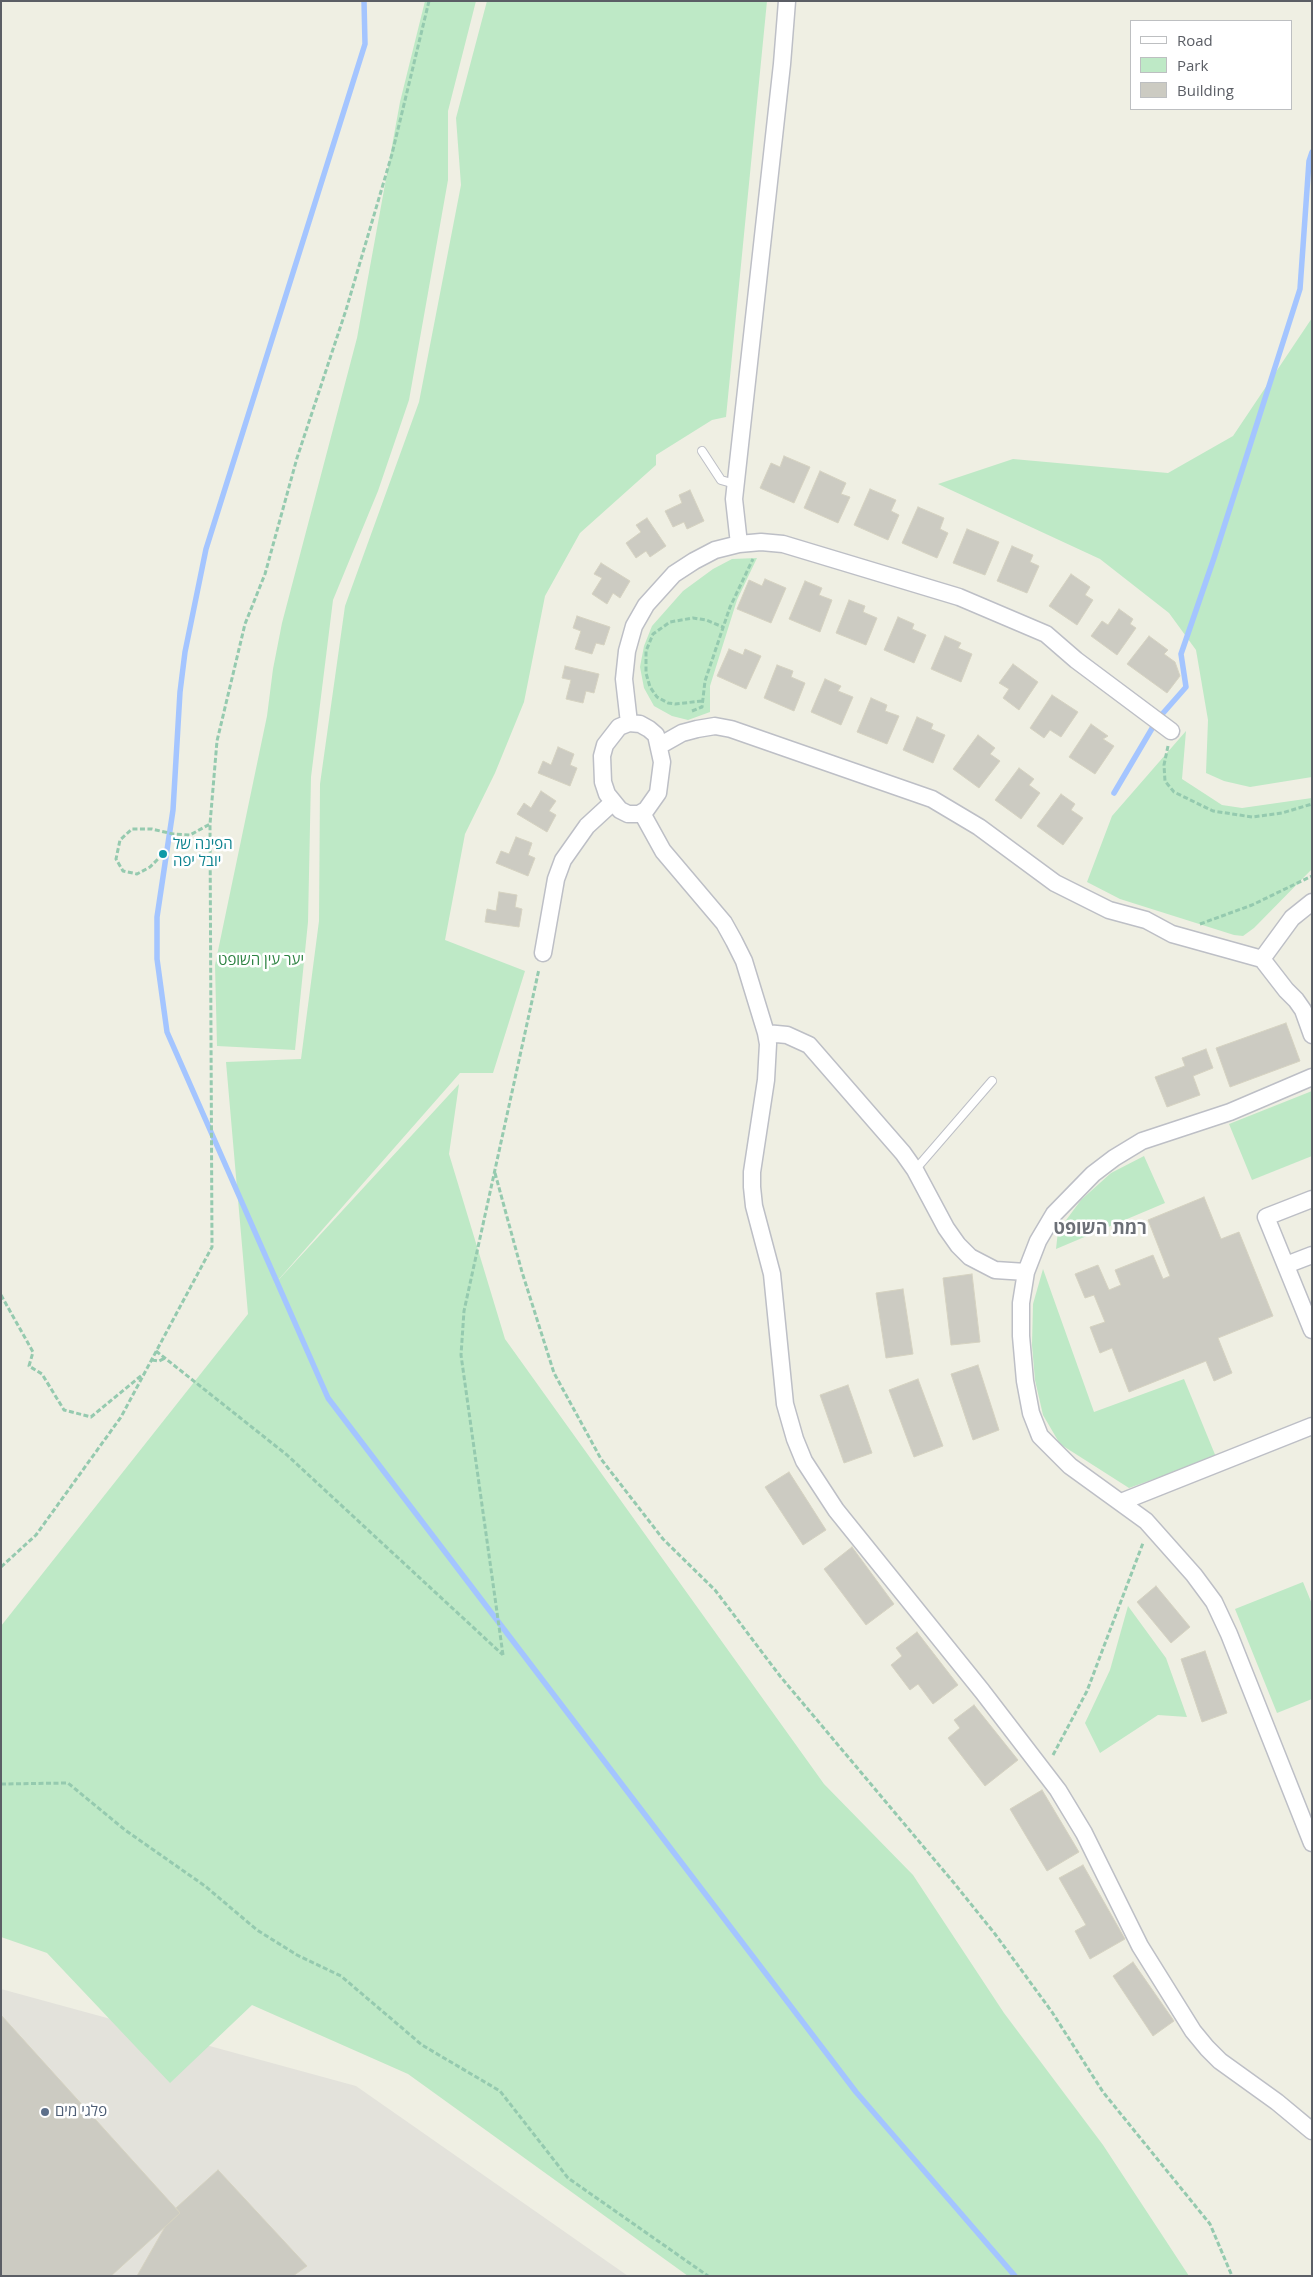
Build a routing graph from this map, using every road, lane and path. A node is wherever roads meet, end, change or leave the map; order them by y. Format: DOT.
graph roads {
  1 [pos="429,1"];
  2 [pos="787,1"];
  3 [pos="702,451"];
  4 [pos="735,484"];
  5 [pos="761,542"];
  6 [pos="739,544"];
  7 [pos="723,627"];
  8 [pos="702,701"];
  9 [pos="689,712"];
  10 [pos="629,723"];
  11 [pos="1171,731"];
  12 [pos="659,746"];
  13 [pos="612,803"];
  14 [pos="1312,804"];
  15 [pos="642,813"];
  16 [pos="210,824"];
  17 [pos="164,854"];
  18 [pos="1312,876"];
  19 [pos="1312,902"];
  20 [pos="1199,925"];
  21 [pos="543,953"];
  22 [pos="1262,959"];
  23 [pos="766,1033"];
  24 [pos="1312,1035"];
  25 [pos="1312,1077"];
  26 [pos="992,1081"];
  27 [pos="915,1170"];
  28 [pos="495,1173"];
  29 [pos="1312,1199"];
  30 [pos="1312,1255"];
  31 [pos="1286,1265"];
  32 [pos="1026,1272"];
  33 [pos="1,1295"];
  34 [pos="1312,1330"];
  35 [pos="156,1351"];
  36 [pos="165,1358"];
  37 [pos="152,1360"];
  38 [pos="145,1372"];
  39 [pos="1312,1426"];
  40 [pos="1121,1502"];
  41 [pos="1152,1527"];
  42 [pos="1,1567"];
  43 [pos="1044,1771"];
  44 [pos="1,1784"];
  45 [pos="1312,1843"];
  46 [pos="1312,2131"];
  47 [pos="708,2276"];
  48 [pos="1232,2276"];
  1 -- 16 [label="path"];
  2 -- 4 [label="street"];
  3 -- 4 [label="lane"];
  4 -- 6 [label="street"];
  5 -- 6 [label="street"];
  5 -- 7 [label="path"];
  5 -- 11 [label="street"];
  6 -- 10 [label="street"];
  7 -- 8 [label="path"];
  7 -- 8 [label="path"];
  8 -- 9 [label="path"];
  10 -- 12 [label="street"];
  10 -- 13 [label="street"];
  11 -- 14 [label="path"];
  12 -- 15 [label="street"];
  12 -- 22 [label="street"];
  13 -- 15 [label="street"];
  13 -- 21 [label="street"];
  15 -- 23 [label="street"];
  16 -- 17 [label="path"];
  16 -- 35 [label="path"];
  18 -- 20 [label="path"];
  19 -- 22 [label="street"];
  21 -- 28 [label="path"];
  22 -- 24 [label="street"];
  23 -- 27 [label="street"];
  23 -- 43 [label="street"];
  25 -- 32 [label="street"];
  26 -- 27 [label="lane"];
  27 -- 32 [label="street"];
  28 -- 36 [label="path"];
  28 -- 48 [label="path"];
  29 -- 31 [label="street"];
  30 -- 31 [label="street"];
  31 -- 34 [label="street"];
  32 -- 40 [label="street"];
  33 -- 38 [label="path"];
  35 -- 36 [label="path"];
  35 -- 37 [label="path"];
  36 -- 37 [label="path"];
  37 -- 38 [label="path"];
  38 -- 42 [label="path"];
  39 -- 40 [label="street"];
  40 -- 41 [label="street"];
  41 -- 43 [label="path"];
  41 -- 45 [label="street"];
  43 -- 46 [label="street"];
  44 -- 47 [label="path"];
}
